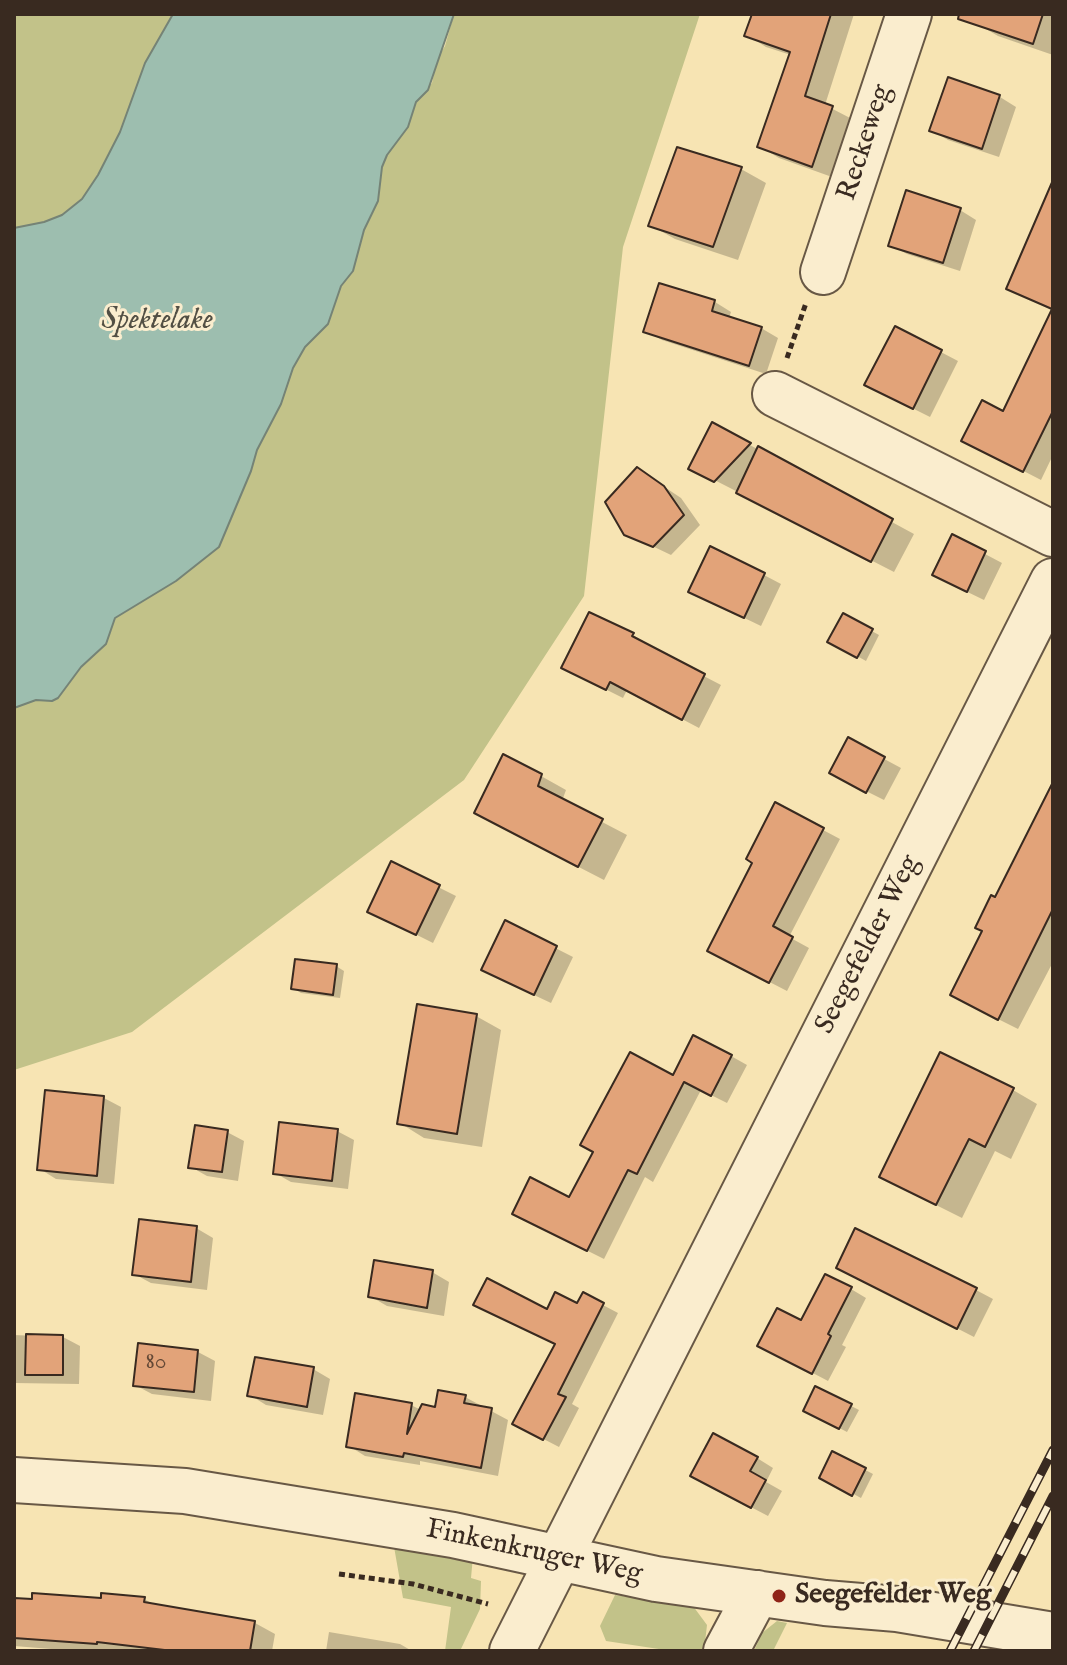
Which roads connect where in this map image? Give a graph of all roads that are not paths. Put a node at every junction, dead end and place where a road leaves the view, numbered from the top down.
1 (909, 14) edge
2 (823, 272) road end
3 (775, 394) road end
4 (1053, 534) edge
5 (1053, 581) edge
6 (14, 1480) edge
7 (559, 1558) junction
8 (757, 1593) junction
9 (1053, 1635) edge
10 (512, 1651) edge
11 (726, 1651) edge

1 - 2 street, Reckeweg
3 - 4 street
5 - 7 street, Seegefelder Weg
6 - 7 street, Finkenkruger Weg
7 - 8 street, Finkenkruger Weg
7 - 10 street, Seegefelder Weg
8 - 9 street, Finkenkruger Weg
8 - 11 street

